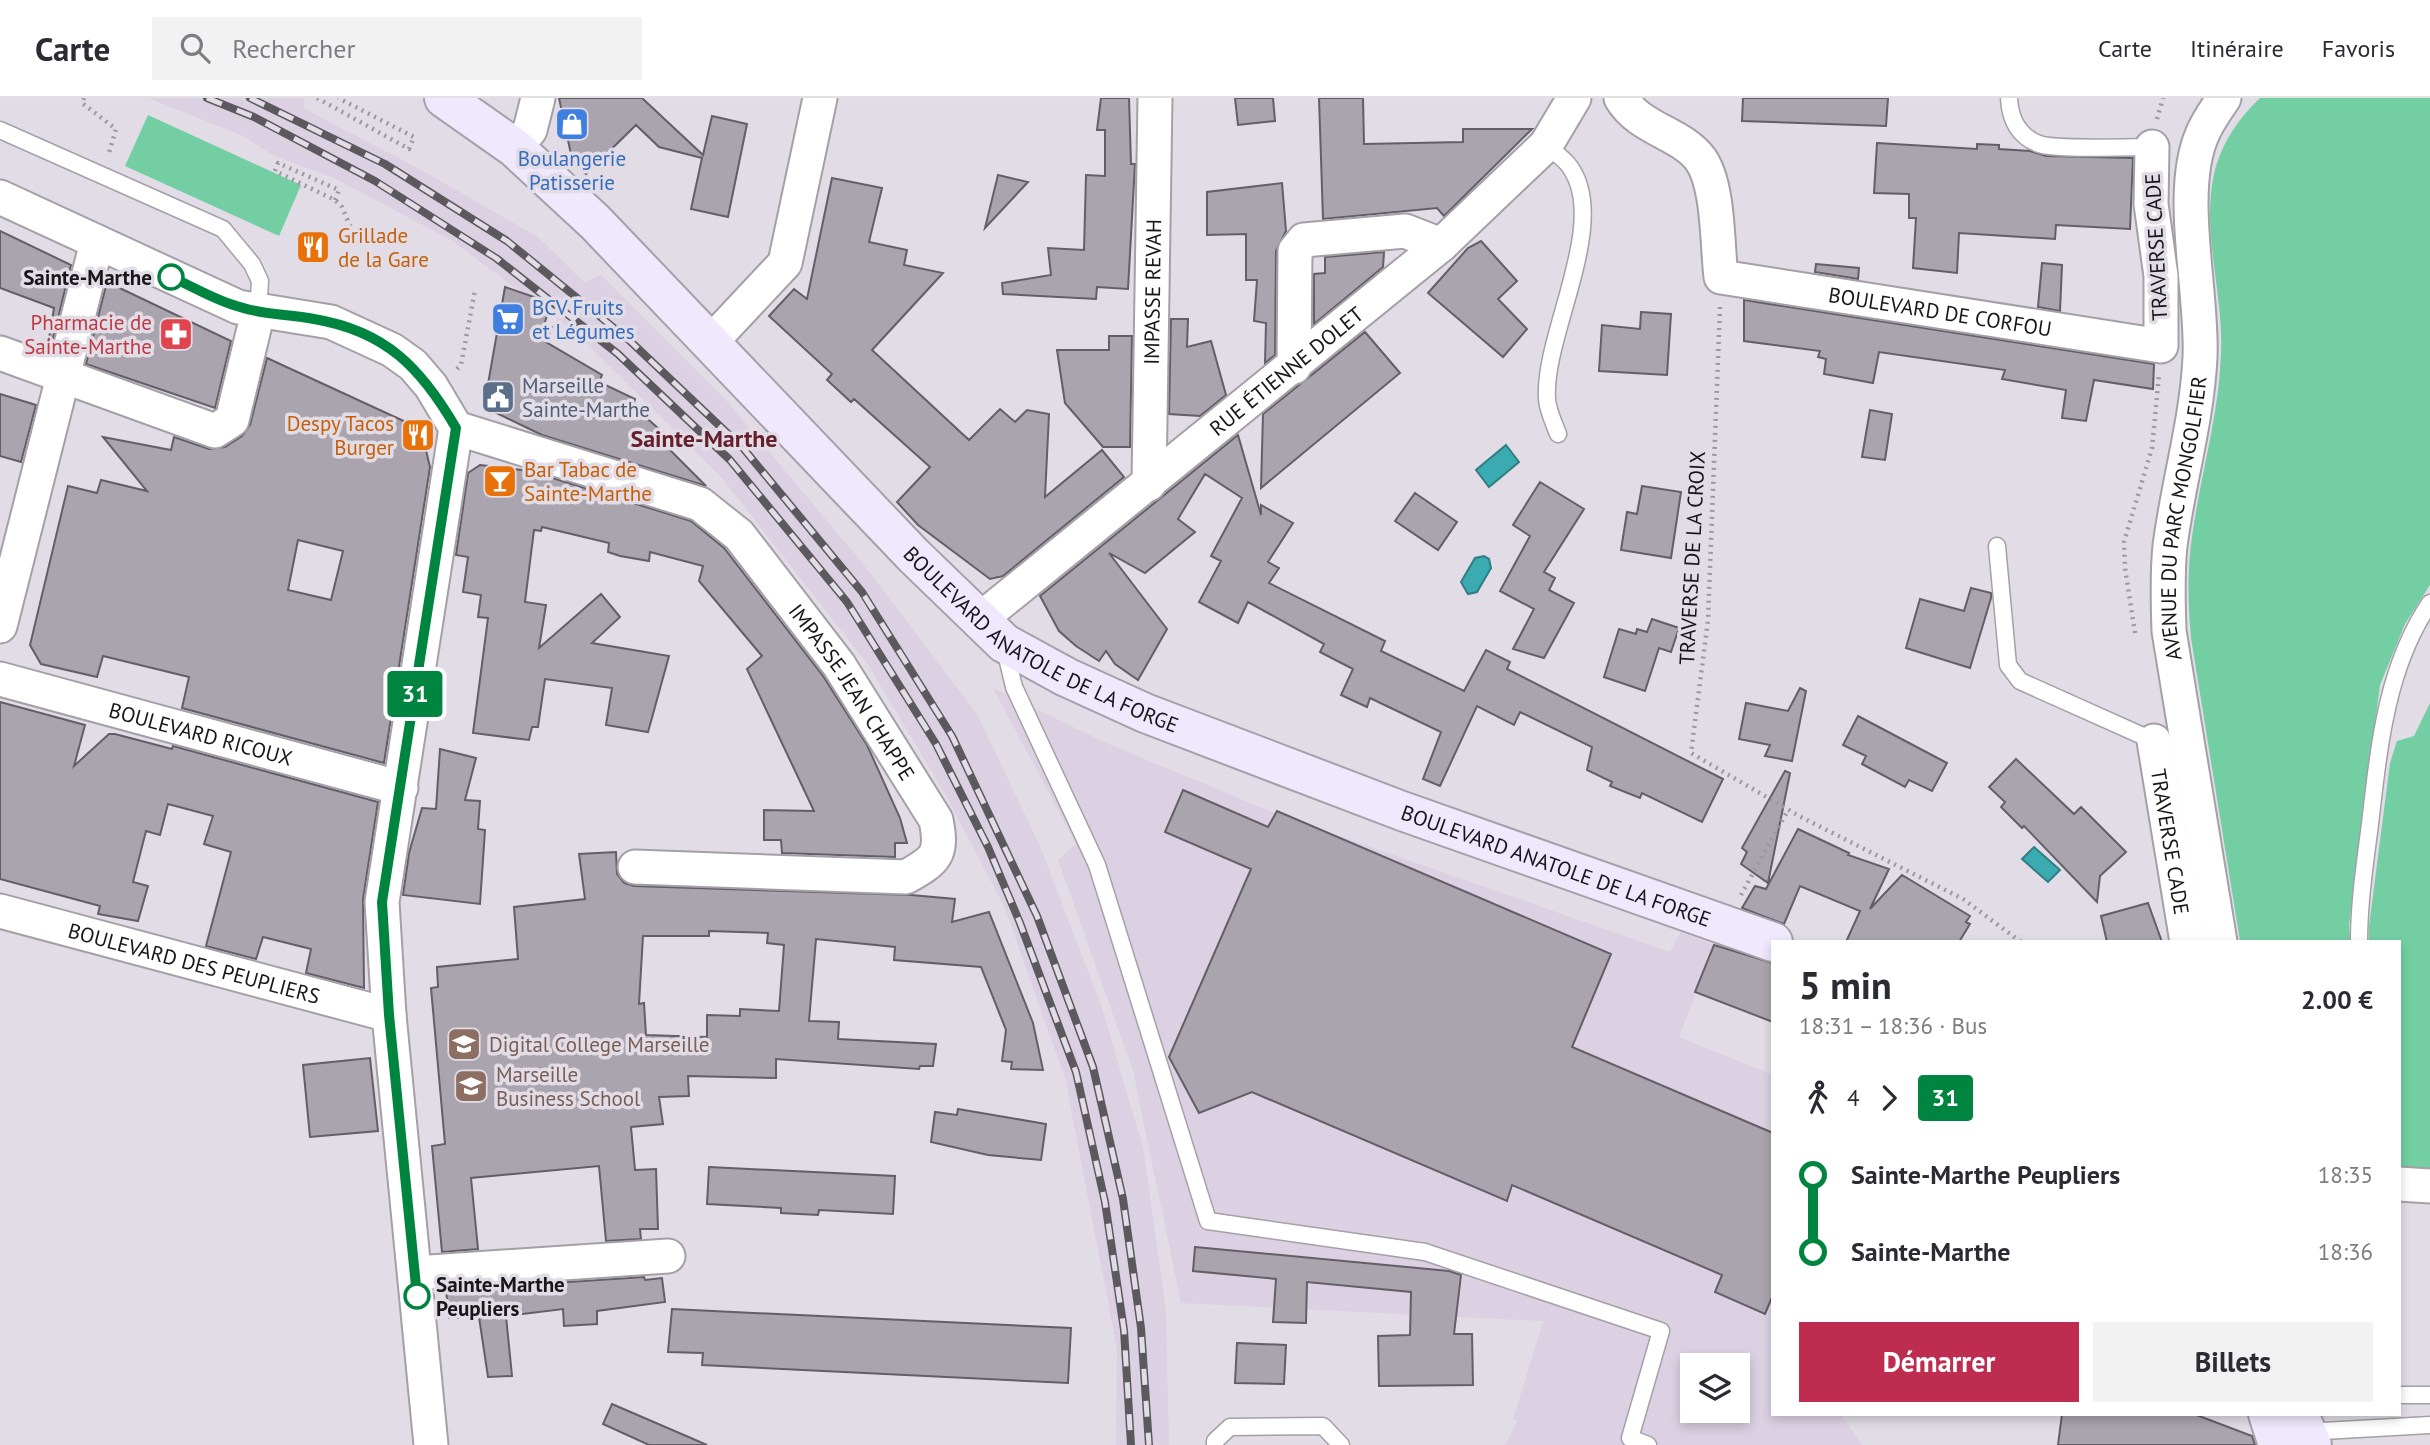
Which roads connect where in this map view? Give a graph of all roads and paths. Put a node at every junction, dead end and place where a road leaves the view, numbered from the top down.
1 (84, 98) edge
2 (317, 98) edge
3 (338, 98) edge
4 (538, 98) edge
5 (820, 98) edge
6 (1154, 98) edge
7 (1574, 98) edge
8 (1621, 98) edge
9 (2009, 98) edge
10 (2224, 98) edge
11 (345, 100) edge
12 (455, 101) edge
13 (0, 130) edge
14 (1546, 145) junction
15 (2152, 147) joint
16 (515, 148) junction
17 (102, 174) junction
18 (0, 197) edge
19 (335, 200) junction
20 (351, 228) dead end
21 (97, 242) junction
22 (1441, 245) junction
23 (1721, 277) junction
24 (475, 290) dead end
25 (258, 312) junction
26 (709, 344) junction
27 (2161, 346) joint
28 (0, 353) edge
29 (1294, 367) junction
30 (62, 375) junction
31 (431, 386) junction
32 (456, 428) junction
33 (1558, 434) dead end
34 (1149, 484) junction
35 (1997, 545) dead end
36 (2430, 603) edge
37 (0, 626) edge
38 (991, 632) junction
39 (0, 679) edge
40 (2154, 741) joint
41 (401, 788) junction
42 (1788, 810) junction
43 (635, 867) dead end
44 (0, 911) edge
45 (1724, 924) junction
46 (2018, 940) edge
47 (2187, 940) edge
48 (2220, 940) edge
49 (2358, 940) edge
50 (1771, 941) edge
51 (389, 1015) junction
52 (2401, 1184) edge
53 (2430, 1186) edge
54 (668, 1256) dead end
55 (415, 1273) junction
56 (2401, 1395) edge
57 (2430, 1395) edge
58 (2430, 1425) edge
59 (2290, 1432) edge
60 (431, 1445) edge
61 (1215, 1445) edge
62 (1341, 1445) edge
63 (1648, 1445) edge

1 - 17 path
2 - 11 path
3 - 11 path
4 - 16 street
5 - 26 street
6 - 34 street, IMPASSE REVAH
7 - 14 street, RUE ÉTIENNE DOLET
8 - 23 street
9 - 15 lane
10 - 48 street, AVENUE DU PARC MONGOLFIER
12 - 16 main road, BOULEVARD ANATOLE DE LA FORGE
13 - 17 lane
14 - 22 street, RUE ÉTIENNE DOLET
14 - 33 lane
15 - 27 street, TRAVERSE CADE
16 - 26 main road, BOULEVARD ANATOLE DE LA FORGE
17 - 25 lane
18 - 21 street
19 - 19 path
19 - 20 path
21 - 25 street
21 - 30 street
22 - 29 street, RUE ÉTIENNE DOLET
22 - 29 street
23 - 27 street, BOULEVARD DE CORFOU
23 - 42 path, TRAVERSE DE LA CROIX
24 - 31 path
25 - 30 street
25 - 31 street
26 - 38 main road, BOULEVARD ANATOLE DE LA FORGE
28 - 30 street
29 - 34 street, RUE ÉTIENNE DOLET
30 - 37 street
31 - 32 street
32 - 41 street
32 - 43 street, IMPASSE JEAN CHAPPE
34 - 38 street, RUE ÉTIENNE DOLET
35 - 40 lane
36 - 49 lane
38 - 45 main road, BOULEVARD ANATOLE DE LA FORGE
38 - 63 lane
39 - 41 street, BOULEVARD RICOUX
40 - 47 street, TRAVERSE CADE
41 - 51 street
42 - 45 path
42 - 46 path, TRAVERSE DE LA CROIX
44 - 51 street, BOULEVARD DES PEUPLIERS
45 - 50 main road, BOULEVARD ANATOLE DE LA FORGE
51 - 55 street
52 - 53 street
54 - 55 street
55 - 60 street
56 - 57 lane
58 - 59 lane
61 - 62 lane

